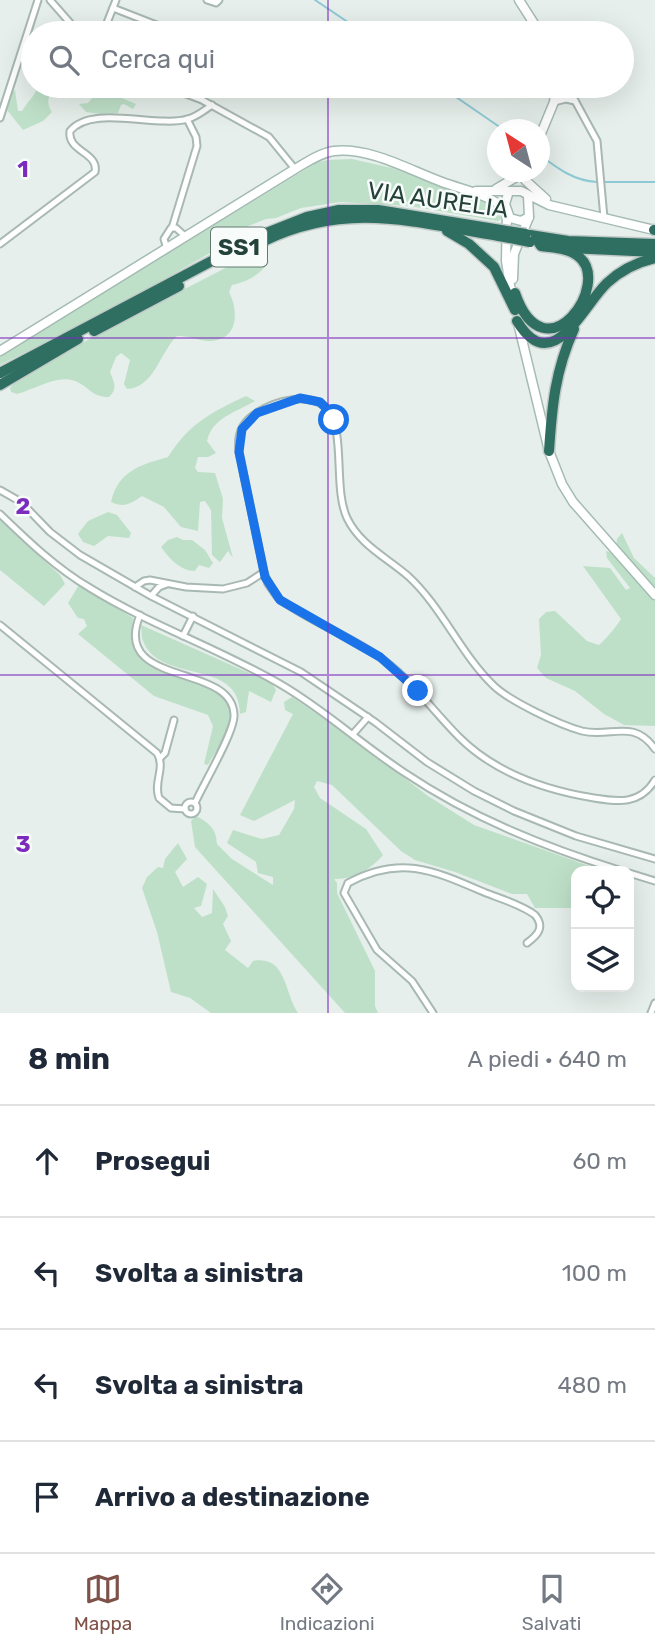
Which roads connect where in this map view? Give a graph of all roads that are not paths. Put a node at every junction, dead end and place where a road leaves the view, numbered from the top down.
1 (38, 0) edge
2 (50, 0) edge
3 (116, 0) edge
4 (207, 0) edge
5 (519, 0) edge
6 (218, 1) edge
7 (113, 8) junction
8 (31, 21) edge
9 (68, 21) edge
10 (108, 21) edge
11 (146, 21) edge
12 (532, 21) edge
13 (21, 53) edge
14 (195, 98) edge
15 (554, 98) edge
16 (573, 98) edge
17 (575, 101) junction
18 (554, 102) junction
19 (212, 105) junction
20 (0, 118) edge
21 (187, 119) junction
22 (547, 119) edge
23 (295, 169) junction
24 (510, 182) edge
25 (517, 182) edge
26 (524, 182) edge
27 (528, 182) edge
28 (469, 190) junction
29 (485, 191) junction
30 (510, 191) junction
31 (527, 195) junction
32 (557, 206) junction
33 (506, 211) junction
34 (529, 217) junction
35 (604, 218) junction
36 (412, 222) junction
37 (172, 228) junction
38 (654, 230) edge
39 (500, 233) junction
40 (186, 237) junction
41 (533, 240) junction
42 (0, 244) edge
43 (655, 244) edge
44 (167, 249) junction
45 (655, 252) edge
46 (655, 258) edge
47 (515, 306) junction
48 (577, 321) junction
49 (0, 351) edge
50 (0, 373) edge
51 (0, 382) edge
52 (549, 451) junction
53 (0, 490) edge
54 (0, 514) edge
55 (264, 572) junction
56 (167, 584) junction
57 (135, 587) junction
58 (655, 595) edge
59 (151, 596) junction
60 (140, 615) junction
61 (194, 616) junction
62 (0, 625) edge
63 (183, 636) junction
64 (368, 717) junction
65 (174, 720) dead end
66 (353, 734) junction
67 (655, 749) edge
68 (160, 758) junction
69 (655, 780) edge
70 (655, 859) edge
71 (607, 866) edge
72 (634, 875) edge
73 (655, 881) edge
74 (527, 943) dead end
75 (655, 1003) edge
76 (433, 1013) edge
77 (650, 1013) edge

1 - 8 street
2 - 9 street
3 - 7 street
4 - 6 street
5 - 12 street
7 - 10 street
7 - 11 street
13 - 20 street
14 - 19 street
15 - 18 street
16 - 17 street
17 - 18 street
17 - 35 street
18 - 22 street
19 - 21 street
19 - 23 street
21 - 37 street
21 - 42 street
23 - 28 street
23 - 40 street
24 - 29 street
25 - 30 street
26 - 31 street
27 - 32 street
28 - 29 street
28 - 33 street
29 - 30 street
30 - 31 street
30 - 33 street
31 - 32 street
31 - 34 street
32 - 35 street
33 - 34 street
33 - 47 street
34 - 47 street
35 - 38 street
36 - 39 highway, VIA AURELIA / SS1
36 - 47 highway
36 - 51 highway, VIA AURELIA / SS1
37 - 40 street
37 - 44 street
39 - 41 highway, VIA AURELIA / SS1, bridge
39 - 50 highway, VIA AURELIA / SS1
40 - 44 street
41 - 43 highway, VIA AURELIA / SS1
41 - 45 highway, VIA AURELIA / SS1
41 - 47 highway
44 - 49 street
46 - 48 highway
47 - 48 highway
47 - 52 street
48 - 52 highway
52 - 58 street
53 - 57 street
54 - 60 street
55 - 56 street
55 - 67 street
55 - 69 street
56 - 57 street
56 - 59 street
57 - 59 street
59 - 61 street
60 - 63 street
60 - 68 street
61 - 63 street
61 - 64 street
62 - 68 street
63 - 66 street
64 - 66 street
64 - 70 street
65 - 68 street
66 - 71 street
72 - 73 street
74 - 76 street
75 - 77 street

